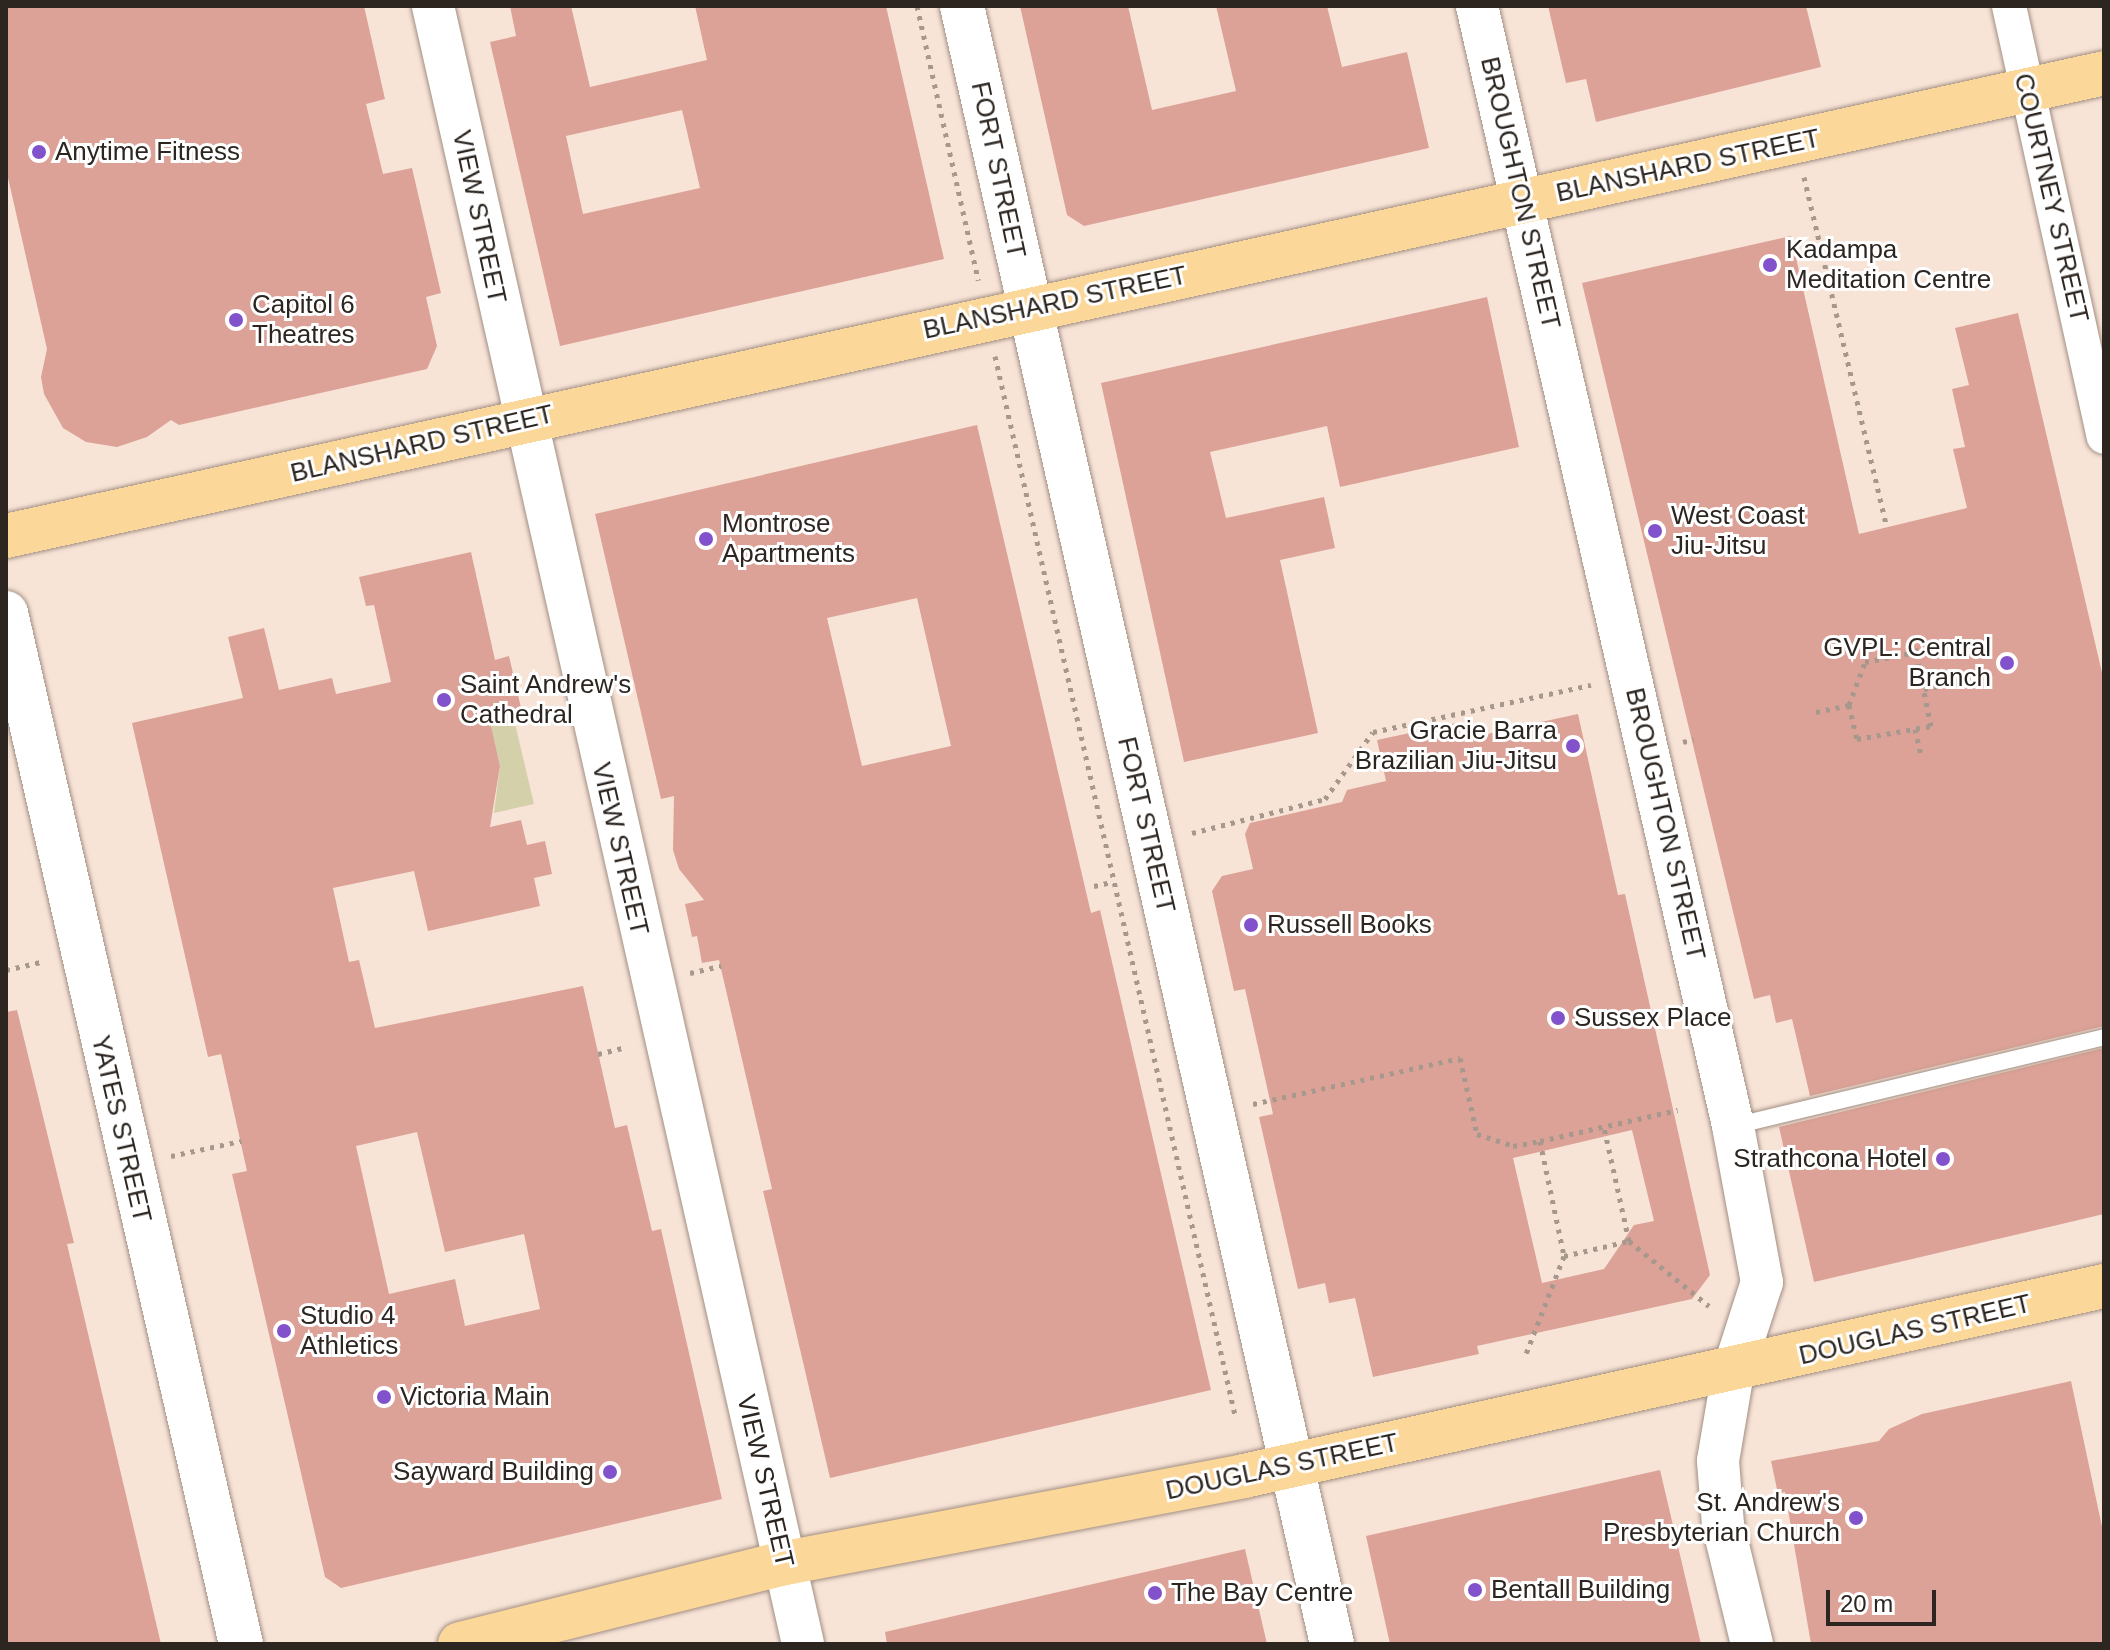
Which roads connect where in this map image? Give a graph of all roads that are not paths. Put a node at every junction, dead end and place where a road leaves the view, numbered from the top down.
1 (433, 6) edge
2 (962, 6) edge
3 (1477, 6) edge
4 (2009, 6) edge
5 (2104, 73) edge
6 (2026, 90) junction
7 (1519, 202) junction
8 (1027, 309) junction
9 (524, 421) junction
10 (2104, 437) edge
11 (6, 536) edge
12 (6, 613) edge
13 (2104, 1037) edge
14 (1733, 1126) junction
15 (2104, 1286) edge
16 (1733, 1372) junction
17 (1290, 1465) junction
18 (785, 1563) junction
19 (241, 1644) edge
20 (460, 1644) edge
21 (803, 1644) edge
22 (1332, 1644) edge
23 (1752, 1644) edge

1 - 9 street, VIEW STREET
2 - 8 main road, FORT STREET
3 - 7 street, BROUGHTON STREET
4 - 6 street, COURTNEY STREET
5 - 6 main road, BLANSHARD STREET
6 - 7 main road, BLANSHARD STREET
6 - 10 street, COURTNEY STREET
7 - 8 main road, BLANSHARD STREET
7 - 14 street, BROUGHTON STREET
8 - 9 main road, BLANSHARD STREET
8 - 17 main road, FORT STREET
9 - 11 main road, BLANSHARD STREET
9 - 18 street, VIEW STREET
12 - 19 main road, YATES STREET
13 - 14 lane
14 - 16 street, BROUGHTON STREET
15 - 16 main road, DOUGLAS STREET
16 - 17 main road, DOUGLAS STREET
16 - 23 street, BROUGHTON STREET
17 - 18 main road, DOUGLAS STREET
17 - 22 main road, FORT STREET
18 - 20 main road, DOUGLAS STREET
18 - 21 street, VIEW STREET

